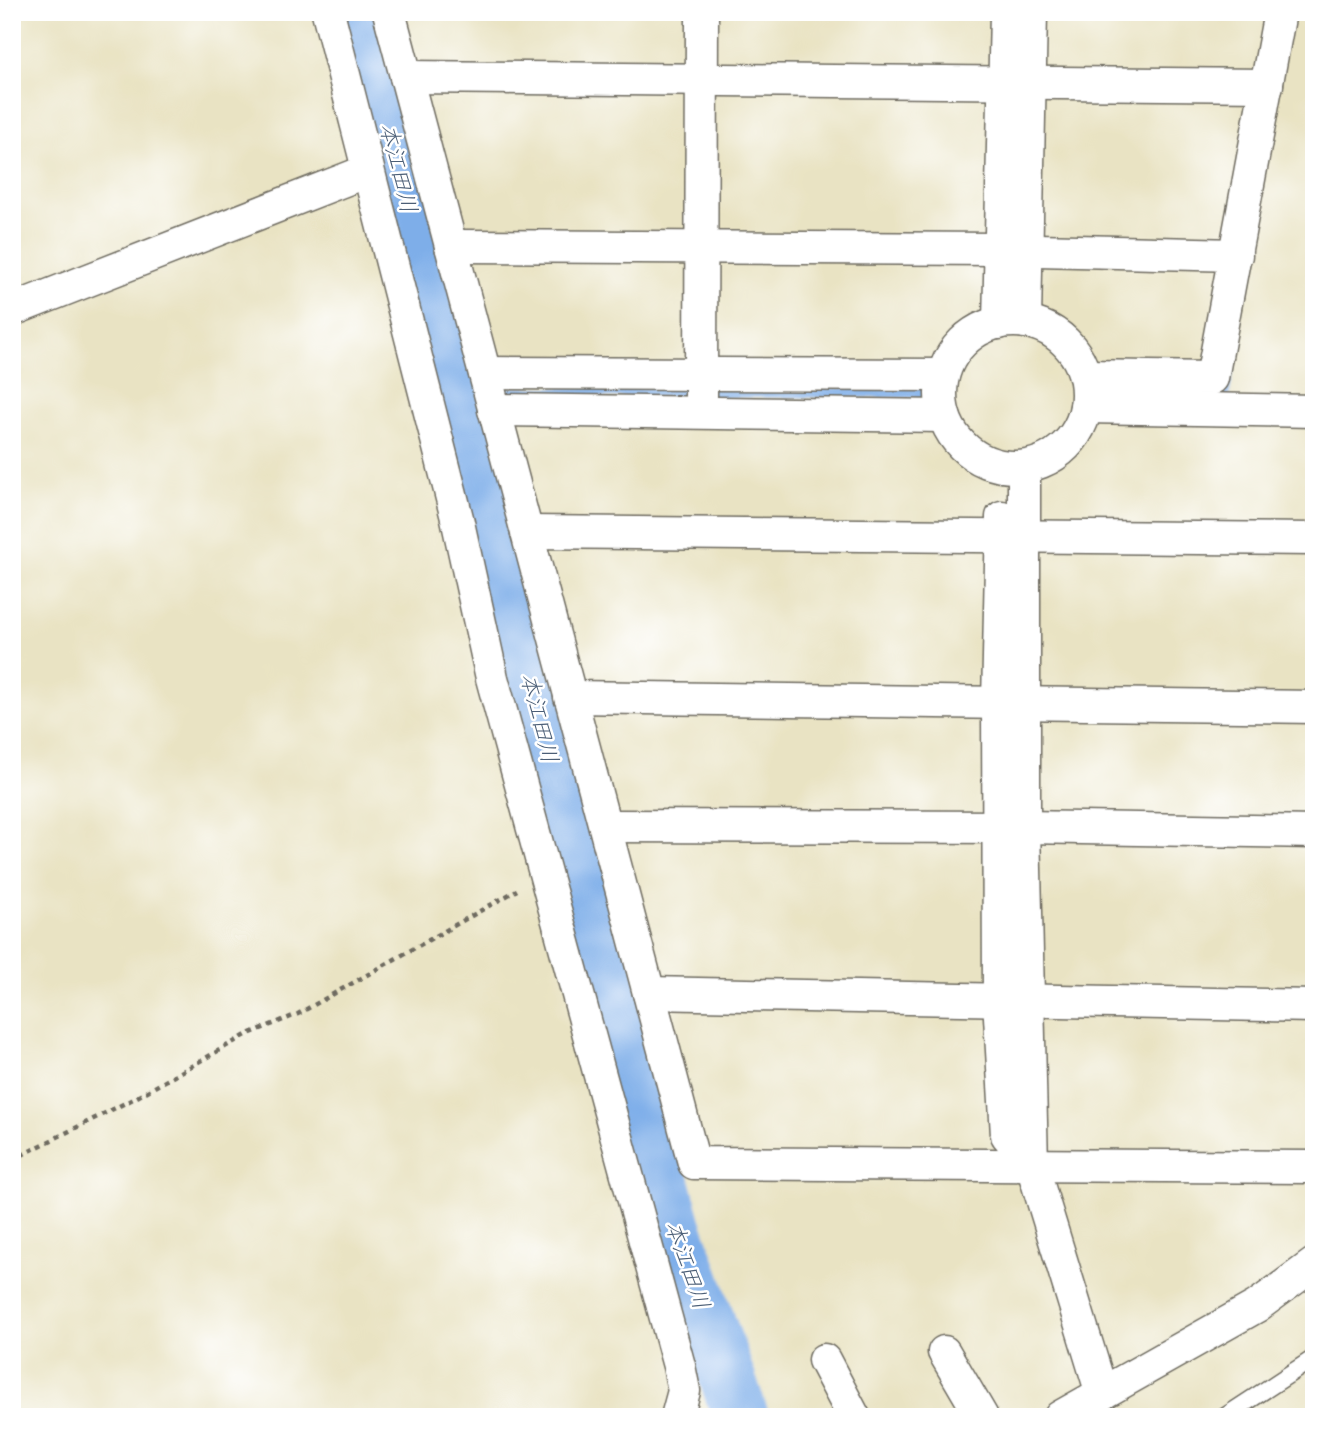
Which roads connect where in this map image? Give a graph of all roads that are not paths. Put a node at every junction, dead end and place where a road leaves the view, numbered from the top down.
1 (328, 12) edge
2 (389, 12) edge
3 (702, 12) edge
4 (1006, 12) edge
5 (1031, 12) edge
6 (1280, 12) edge
7 (406, 77) junction
8 (702, 80) junction
9 (1018, 83) junction
10 (1267, 85) junction
11 (368, 171) junction
12 (451, 246) junction
13 (701, 247) junction
14 (1014, 249) junction
15 (1236, 255) junction
16 (12, 310) edge
17 (1012, 322) junction
18 (485, 373) junction
19 (943, 375) junction
20 (1086, 376) junction
21 (701, 393) junction
22 (1086, 408) junction
23 (494, 410) junction
24 (1314, 411) edge
25 (944, 416) junction
26 (1013, 467) junction
27 (527, 532) junction
28 (1012, 536) junction
29 (1314, 538) edge
30 (570, 697) junction
31 (1010, 704) junction
32 (1314, 707) edge
33 (605, 826) junction
34 (1012, 827) junction
35 (1314, 832) edge
36 (649, 993) junction
37 (1013, 1000) junction
38 (1314, 1006) edge
39 (1032, 1165) junction
40 (1314, 1167) edge
41 (1314, 1264) edge
42 (944, 1352) dead end
43 (1314, 1358) edge
44 (824, 1360) dead end
45 (1102, 1394) junction
46 (677, 1417) edge
47 (854, 1417) edge
48 (982, 1417) edge
49 (1060, 1417) edge
50 (1224, 1417) edge

1 - 11 street
2 - 7 street
3 - 8 street
4 - 9 street
5 - 9 street
6 - 10 street
7 - 8 street
7 - 12 street
8 - 9 street
8 - 13 street
9 - 10 street
9 - 14 street
10 - 15 street
11 - 16 street
11 - 46 street
12 - 13 street
12 - 18 street
13 - 14 street
13 - 21 street
14 - 15 street
14 - 17 street
15 - 20 street
17 - 19 street
17 - 20 street
18 - 21 street
18 - 23 street
19 - 21 street
19 - 25 street
20 - 22 street
21 - 23 street
21 - 25 street
22 - 24 street
22 - 26 street
23 - 27 street
25 - 26 street
26 - 28 street
27 - 28 street
27 - 30 street
28 - 29 street
28 - 31 street
30 - 31 street
30 - 33 street
31 - 32 street
31 - 34 street
33 - 34 street
33 - 36 street
34 - 35 street
34 - 37 street
36 - 37 street
36 - 39 street
37 - 38 street
37 - 39 street
39 - 40 street
39 - 45 street
41 - 45 street
42 - 48 street
43 - 50 lane
44 - 47 street
45 - 49 street

